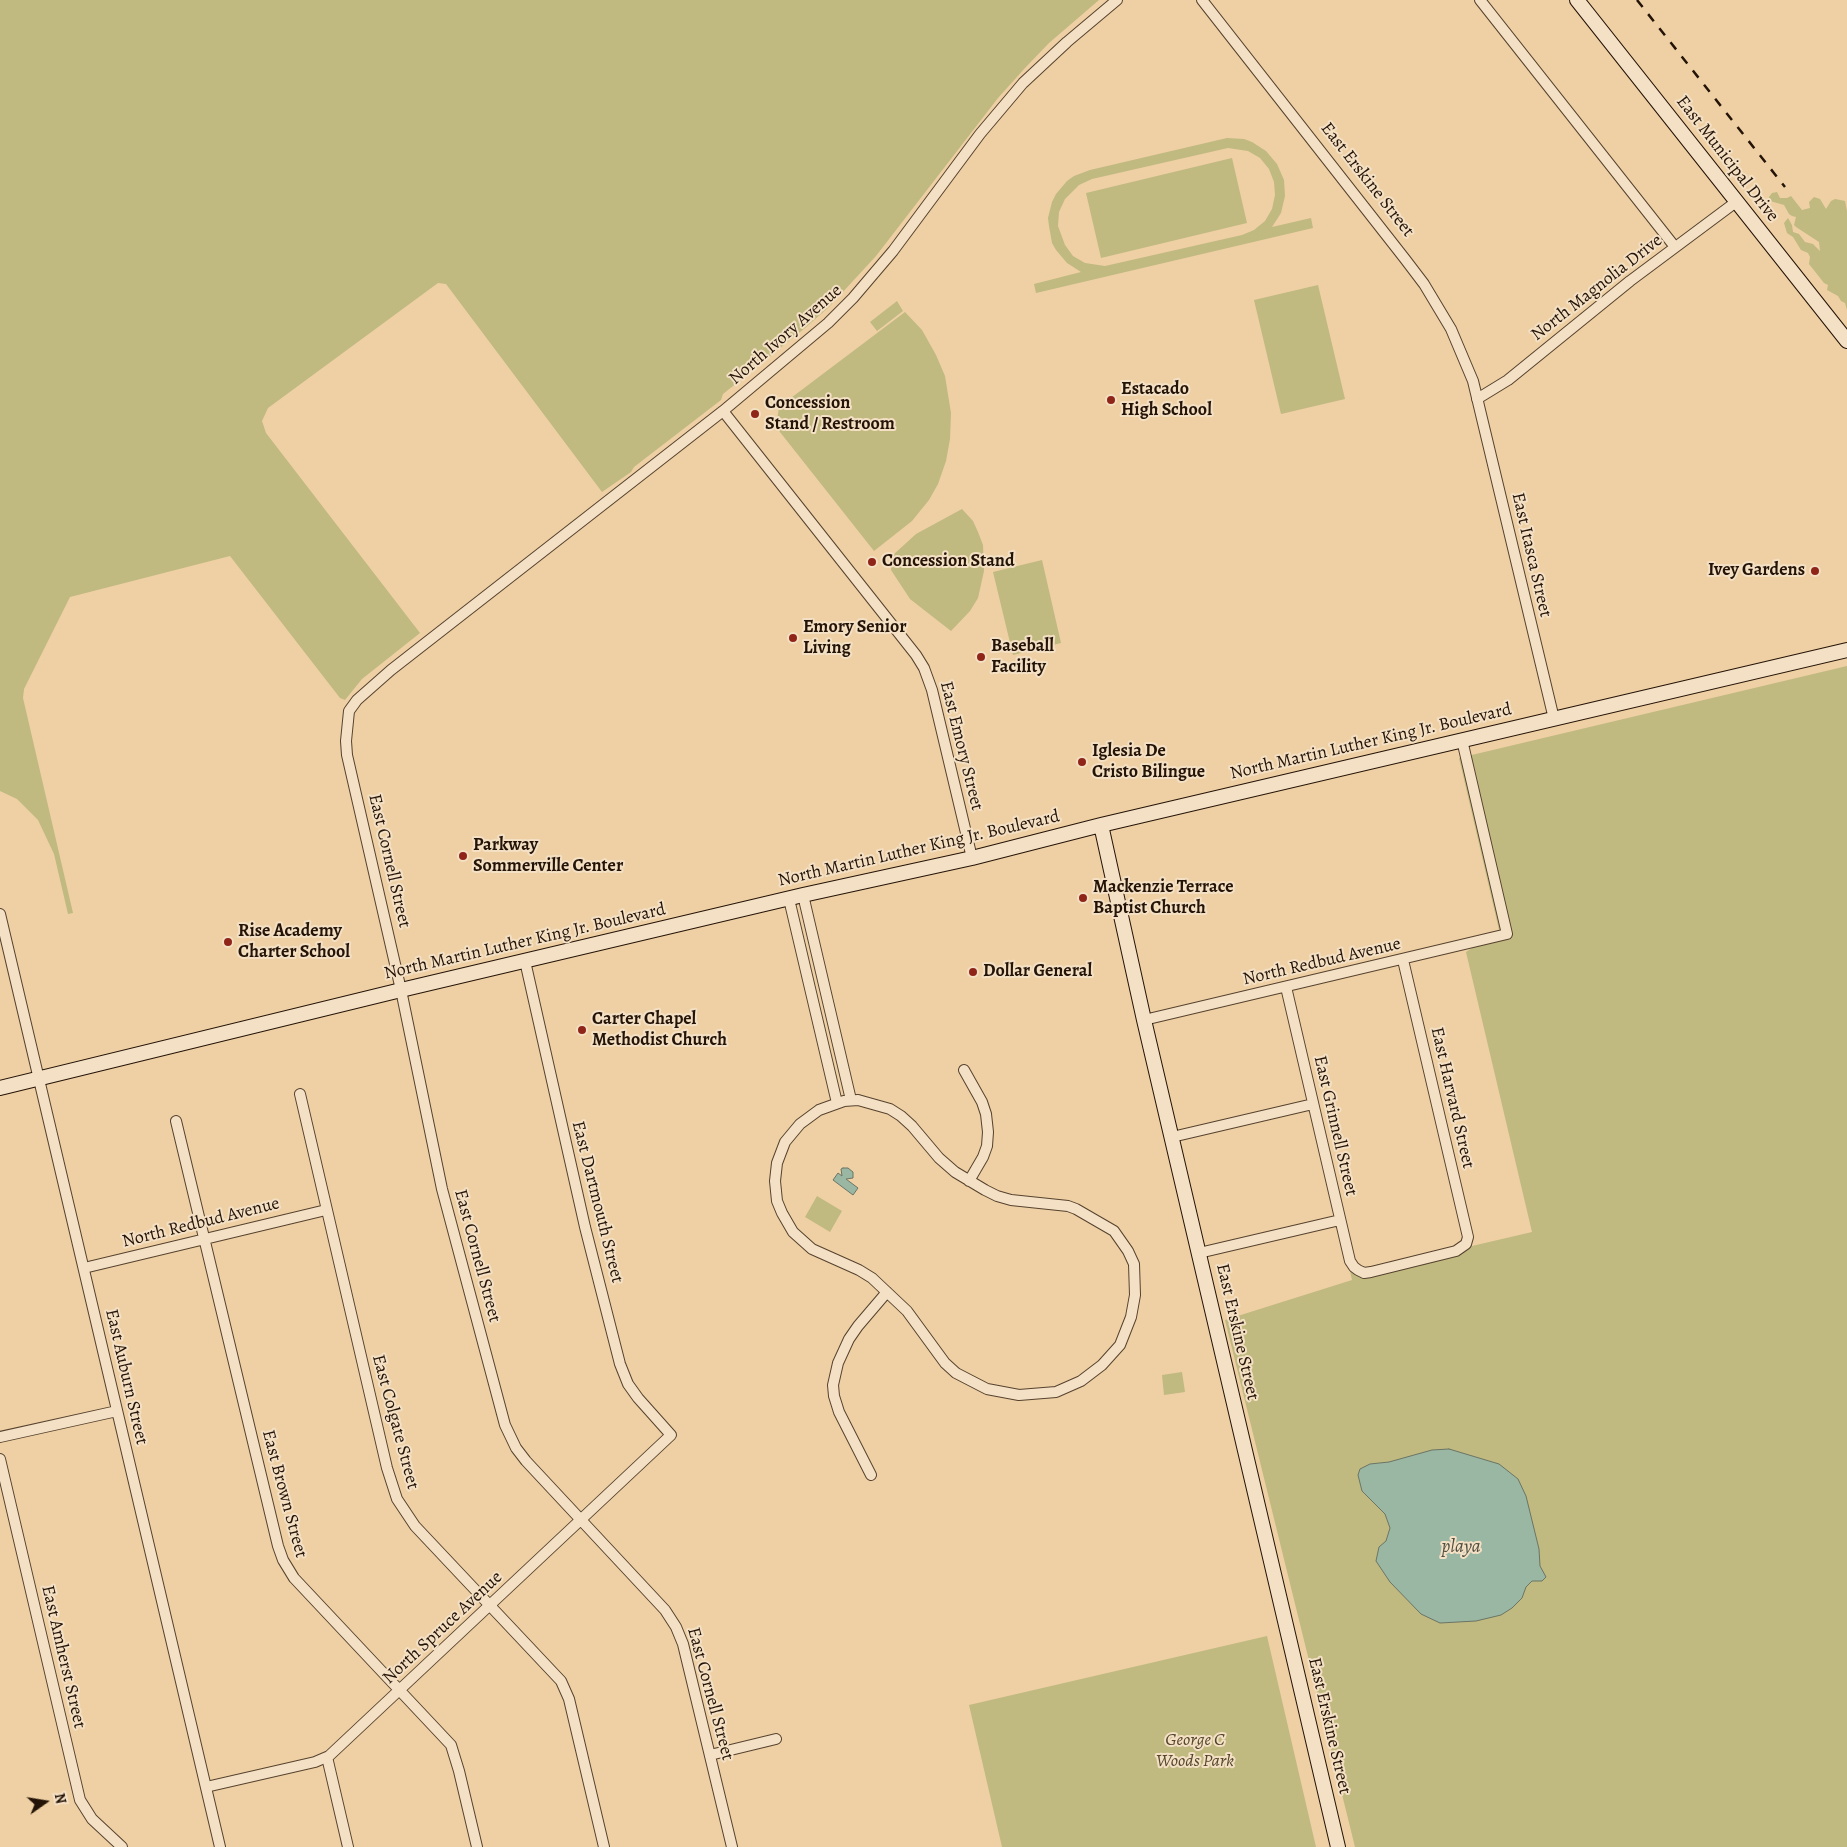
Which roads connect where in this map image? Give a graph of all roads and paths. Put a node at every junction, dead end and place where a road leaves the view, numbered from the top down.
1 (1117, 0) edge
2 (1202, 0) edge
3 (1480, 0) edge
4 (1578, 0) edge
5 (1736, 202) junction
6 (1675, 247) junction
7 (1847, 340) edge
8 (1477, 399) junction
9 (722, 411) junction
10 (425, 644) joint
11 (1847, 650) edge
12 (1554, 718) junction
13 (1462, 740) junction
14 (1101, 825) junction
15 (972, 858) junction
16 (803, 895) junction
17 (789, 898) junction
18 (0, 914) edge
19 (1403, 960) junction
20 (525, 961) junction
21 (1286, 987) junction
22 (401, 990) junction
23 (1144, 1020) junction
24 (964, 1070) dead end
25 (39, 1079) junction
26 (0, 1088) edge
27 (300, 1094) dead end
28 (851, 1100) junction
29 (837, 1103) junction
30 (1313, 1104) junction
31 (176, 1120) dead end
32 (1172, 1137) junction
33 (969, 1181) junction
34 (326, 1210) junction
35 (1340, 1220) junction
36 (205, 1238) junction
37 (1199, 1253) junction
38 (84, 1268) junction
39 (1358, 1270) joint
40 (888, 1292) junction
41 (117, 1411) junction
42 (671, 1435) joint
43 (0, 1437) edge
44 (0, 1459) edge
45 (871, 1474) dead end
46 (581, 1520) junction
47 (490, 1606) junction
48 (400, 1690) junction
49 (776, 1739) dead end
50 (710, 1755) junction
51 (327, 1757) junction
52 (206, 1787) junction
53 (122, 1847) edge
54 (220, 1847) edge
55 (348, 1847) edge
56 (477, 1847) edge
57 (604, 1847) edge
58 (732, 1847) edge
59 (1338, 1847) edge

1 - 9 street, North Ivory Avenue
2 - 8 street, East Erskine Street
3 - 6 street
4 - 5 main road, East Municipal Drive
5 - 6 street, North Magnolia Drive
5 - 7 main road, East Municipal Drive
6 - 8 street, North Magnolia Drive
8 - 12 street, East Itasca Street
9 - 10 street, North Ivory Avenue
9 - 15 street, East Emory Street
10 - 22 street, East Cornell Street
11 - 12 main road, North Martin Luther King Jr. Boulevard
12 - 13 main road, North Martin Luther King Jr. Boulevard
13 - 14 main road, North Martin Luther King Jr. Boulevard
13 - 19 street, North Redbud Avenue
14 - 15 main road, North Martin Luther King Jr. Boulevard
14 - 23 main road, East Erskine Street
15 - 16 main road, North Martin Luther King Jr. Boulevard
16 - 17 main road, North Martin Luther King Jr. Boulevard
16 - 28 street
17 - 20 main road, North Martin Luther King Jr. Boulevard
17 - 29 street
18 - 25 street, East Auburn Street
19 - 21 street, North Redbud Avenue
19 - 39 street, East Harvard Street
20 - 22 main road, North Martin Luther King Jr. Boulevard
20 - 42 street, East Dartmouth Street
21 - 23 street, North Redbud Avenue
21 - 30 street, East Grinnell Street
22 - 25 main road, North Martin Luther King Jr. Boulevard
22 - 46 street, East Cornell Street
23 - 32 main road, East Erskine Street
24 - 33 street
25 - 26 main road, North Martin Luther King Jr. Boulevard
25 - 38 street, East Auburn Street
27 - 34 street, East Colgate Street
28 - 29 street
28 - 33 street
29 - 40 street
30 - 32 street
30 - 35 street, East Grinnell Street
31 - 36 street, East Brown Street
32 - 37 main road, East Erskine Street
33 - 40 street
34 - 36 street, North Redbud Avenue
34 - 47 street, East Colgate Street
35 - 37 street
35 - 39 street, East Grinnell Street
36 - 38 street, North Redbud Avenue
36 - 48 street, East Brown Street
37 - 59 main road, East Erskine Street
38 - 41 street, East Auburn Street
40 - 45 street
41 - 43 street
41 - 52 street, East Auburn Street
42 - 46 street, North Spruce Avenue
44 - 53 street, East Amherst Street
46 - 47 street, North Spruce Avenue
46 - 50 street, East Cornell Street
47 - 48 street, North Spruce Avenue
47 - 57 street, East Colgate Street
48 - 51 street, North Spruce Avenue
48 - 56 street, East Brown Street
49 - 50 street
50 - 58 street, East Cornell Street
51 - 52 street, North Spruce Avenue
51 - 55 street
52 - 54 street, East Auburn Street

